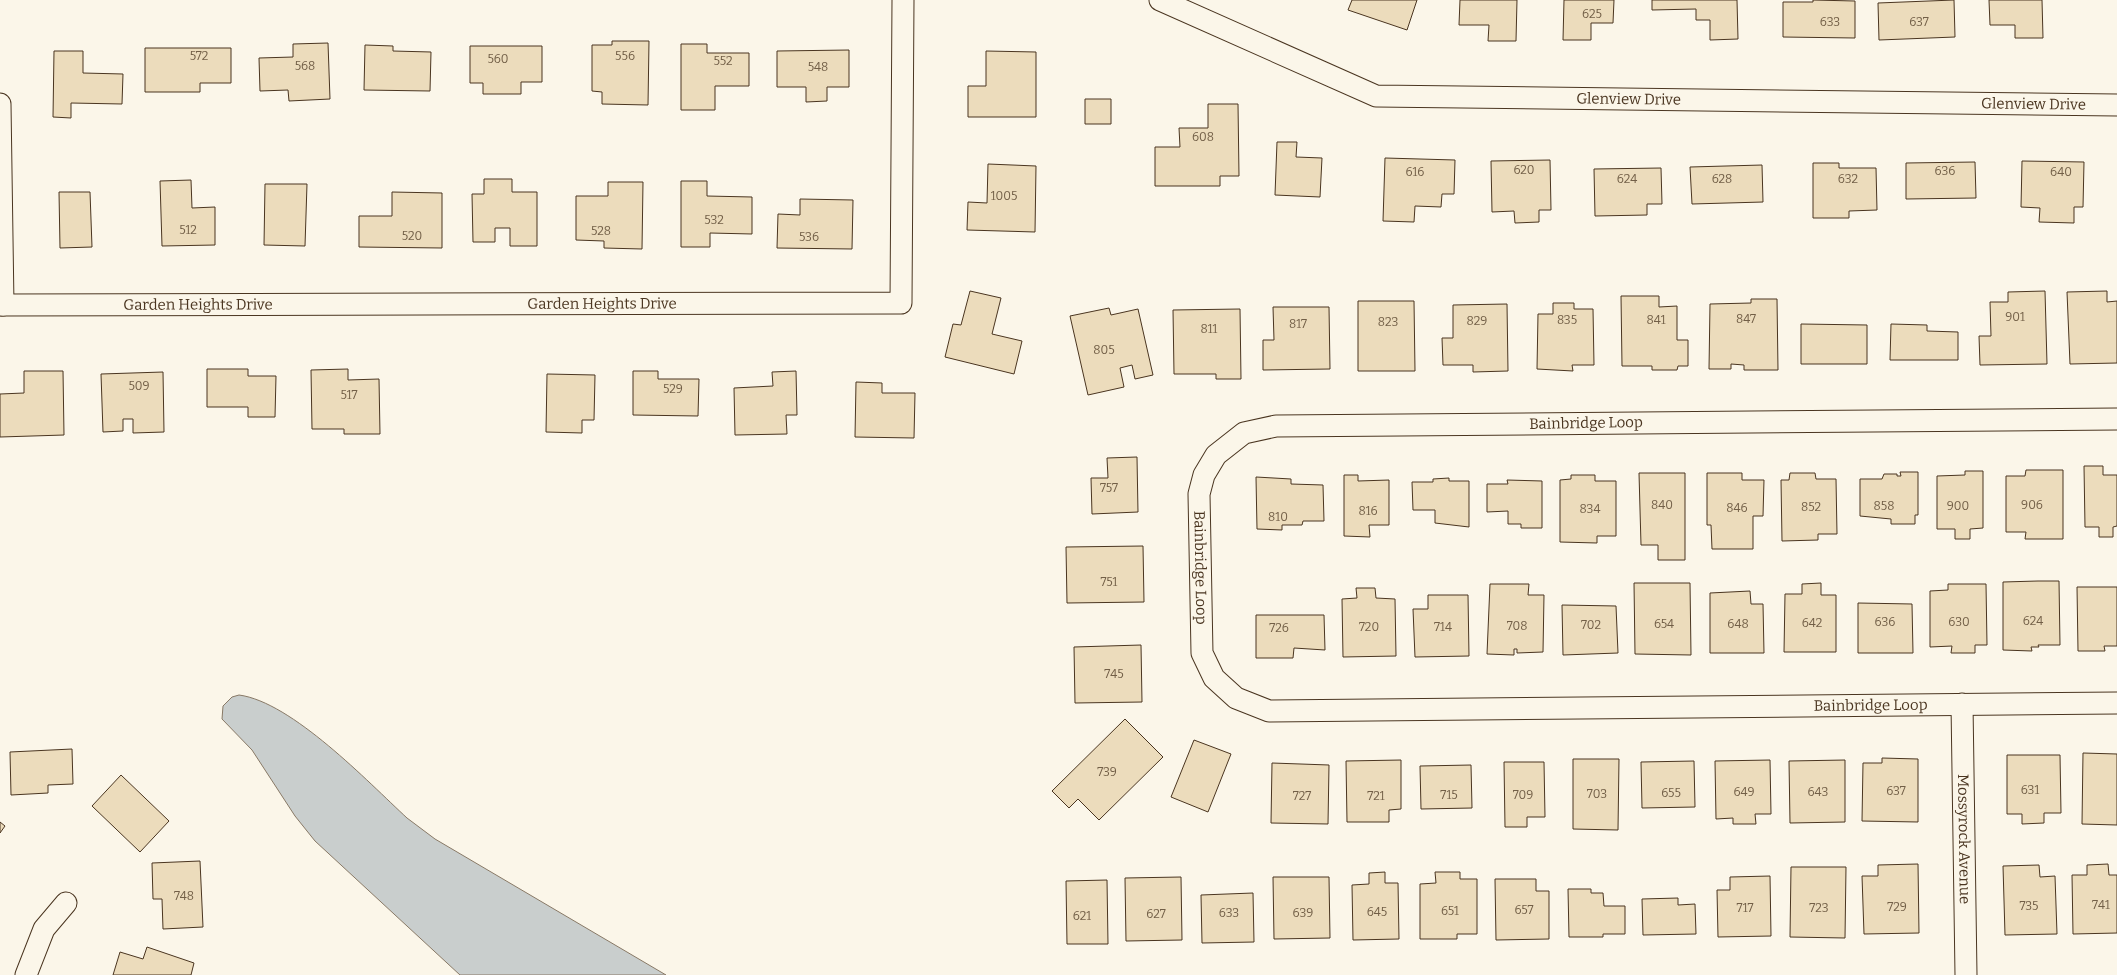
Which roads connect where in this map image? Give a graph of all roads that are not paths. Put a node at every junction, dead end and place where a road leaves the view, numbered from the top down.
1 (903, 0) edge
2 (1160, 0) edge
3 (0, 104) edge
4 (2117, 106) edge
5 (1, 305) edge
6 (2117, 419) edge
7 (2117, 703) edge
8 (1962, 704) junction
9 (66, 903) dead end
10 (26, 975) edge
11 (1966, 975) edge

1 - 5 street, Garden Heights Drive
2 - 4 street, Glenview Drive
3 - 5 street
6 - 8 street, Bainbridge Loop
7 - 8 street, Bainbridge Loop
8 - 11 street, Mossyrock Avenue
9 - 10 street

